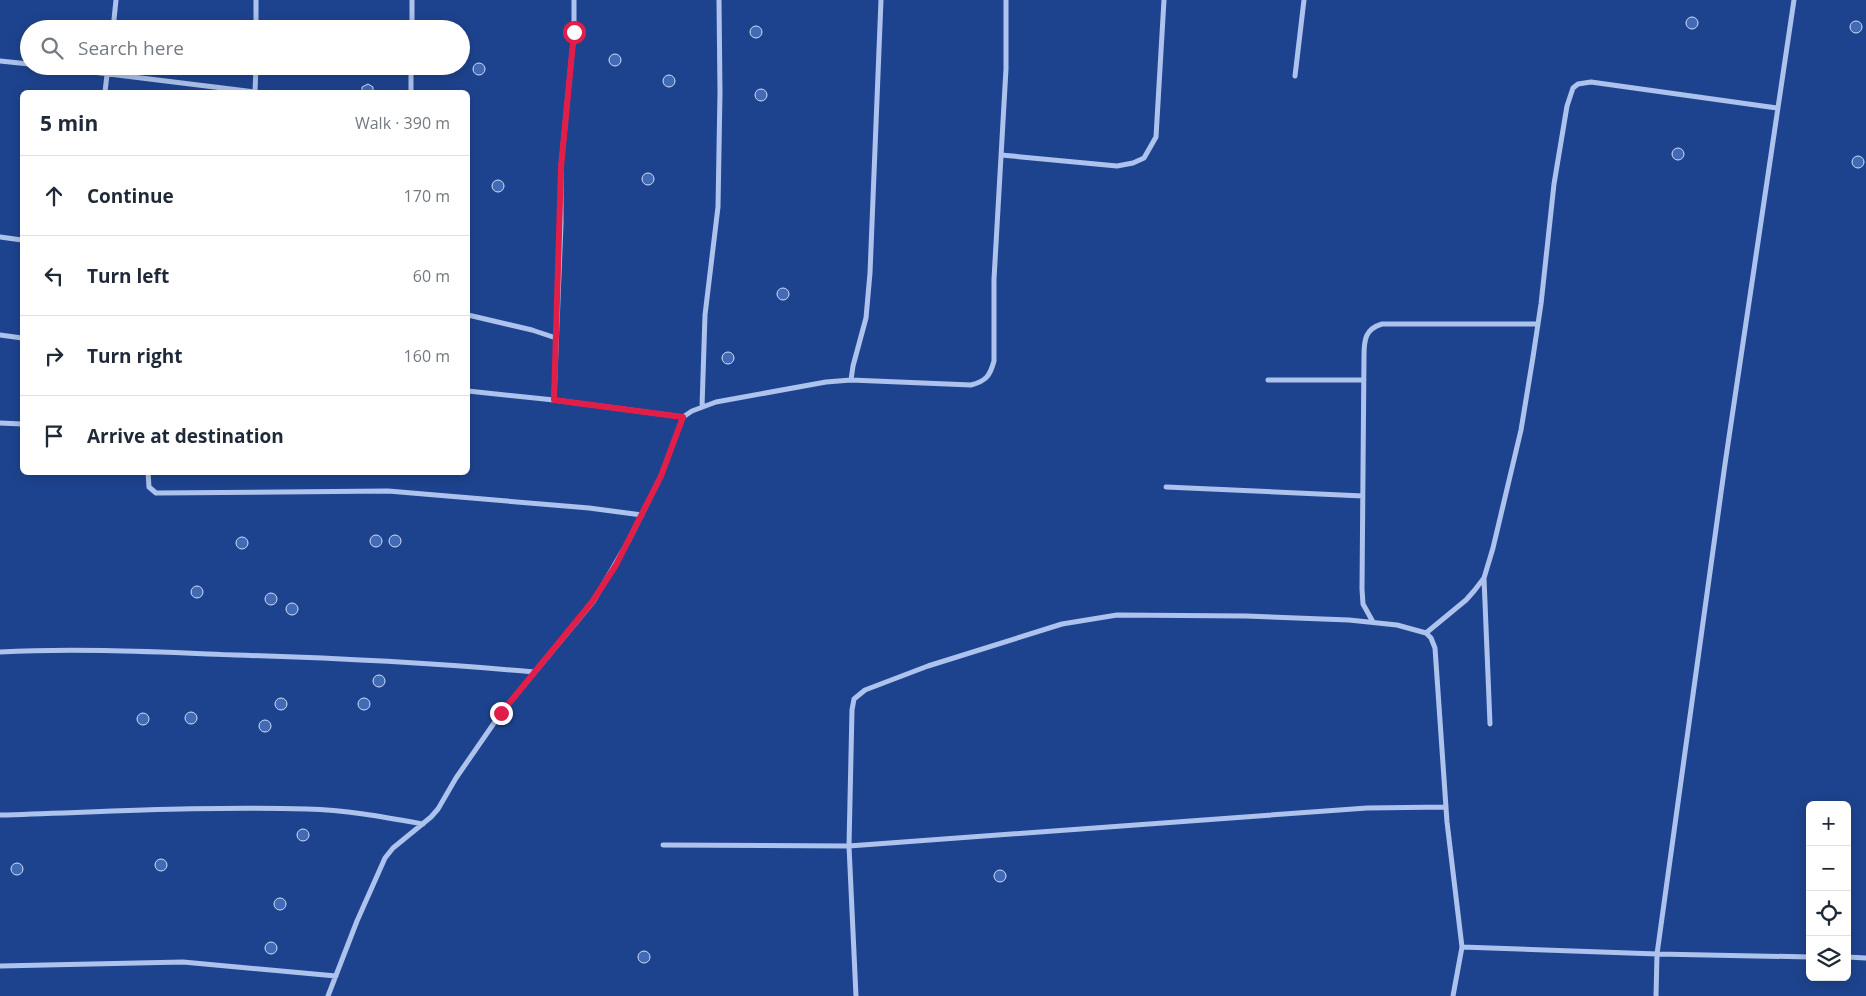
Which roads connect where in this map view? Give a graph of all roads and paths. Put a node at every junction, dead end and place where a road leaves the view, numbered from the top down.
1 (116, 0) edge
2 (256, 0) edge
3 (412, 0) edge
4 (574, 0) edge
5 (719, 0) edge
6 (881, 0) edge
7 (1006, 0) edge
8 (1164, 0) edge
9 (1304, 0) edge
10 (1794, 0) edge
11 (113, 20) edge
12 (256, 20) edge
13 (412, 20) edge
14 (0, 61) edge
15 (20, 63) edge
16 (106, 75) edge
17 (114, 75) edge
18 (256, 75) edge
19 (411, 75) edge
20 (1295, 76) dead end
21 (105, 90) edge
22 (238, 90) edge
23 (255, 90) edge
24 (410, 90) edge
25 (1776, 108) junction
26 (1001, 155) junction
27 (0, 237) edge
28 (20, 240) edge
29 (470, 315) edge
30 (1538, 324) junction
31 (0, 334) edge
32 (20, 338) edge
33 (556, 338) junction
34 (851, 380) junction
35 (1268, 380) dead end
36 (1364, 380) junction
37 (470, 391) edge
38 (554, 400) junction
39 (702, 407) junction
40 (683, 417) junction
41 (0, 423) edge
42 (20, 424) edge
43 (148, 475) edge
44 (1166, 487) dead end
45 (1363, 496) junction
46 (642, 515) junction
47 (1484, 578) junction
48 (1373, 622) junction
49 (1426, 633) junction
50 (0, 652) edge
51 (534, 672) junction
52 (1490, 724) dead end
53 (1446, 807) junction
54 (0, 815) edge
55 (423, 824) junction
56 (663, 845) dead end
57 (849, 846) junction
58 (1462, 947) junction
59 (1657, 954) junction
60 (1806, 957) edge
61 (1851, 957) edge
62 (1866, 958) edge
63 (0, 966) edge
64 (336, 976) junction
65 (328, 996) edge
66 (856, 996) edge
67 (1453, 996) edge
68 (1656, 996) edge

1 - 11 street
2 - 12 street
3 - 13 street
4 - 33 street
5 - 39 street
6 - 34 street
7 - 26 street
8 - 26 street
9 - 20 street
10 - 25 street
14 - 15 street
16 - 21 street
17 - 22 street
18 - 23 street
19 - 24 street
25 - 30 street
25 - 59 street
26 - 34 street
27 - 28 street
29 - 33 street
30 - 36 street
30 - 47 street
31 - 32 street
33 - 38 street
34 - 39 street
35 - 36 street
36 - 45 street
37 - 38 street
38 - 40 street
39 - 40 street
40 - 46 street
41 - 42 street
43 - 46 street
44 - 45 street
45 - 48 street
46 - 51 street
47 - 49 street
47 - 52 street
48 - 49 street
48 - 57 street
49 - 53 street
50 - 51 street
51 - 55 street
53 - 57 street
53 - 58 street
54 - 55 street
55 - 64 street
56 - 57 street
57 - 66 street
58 - 59 street
58 - 67 street
59 - 60 street
59 - 68 street
61 - 62 street
63 - 64 street
64 - 65 street

